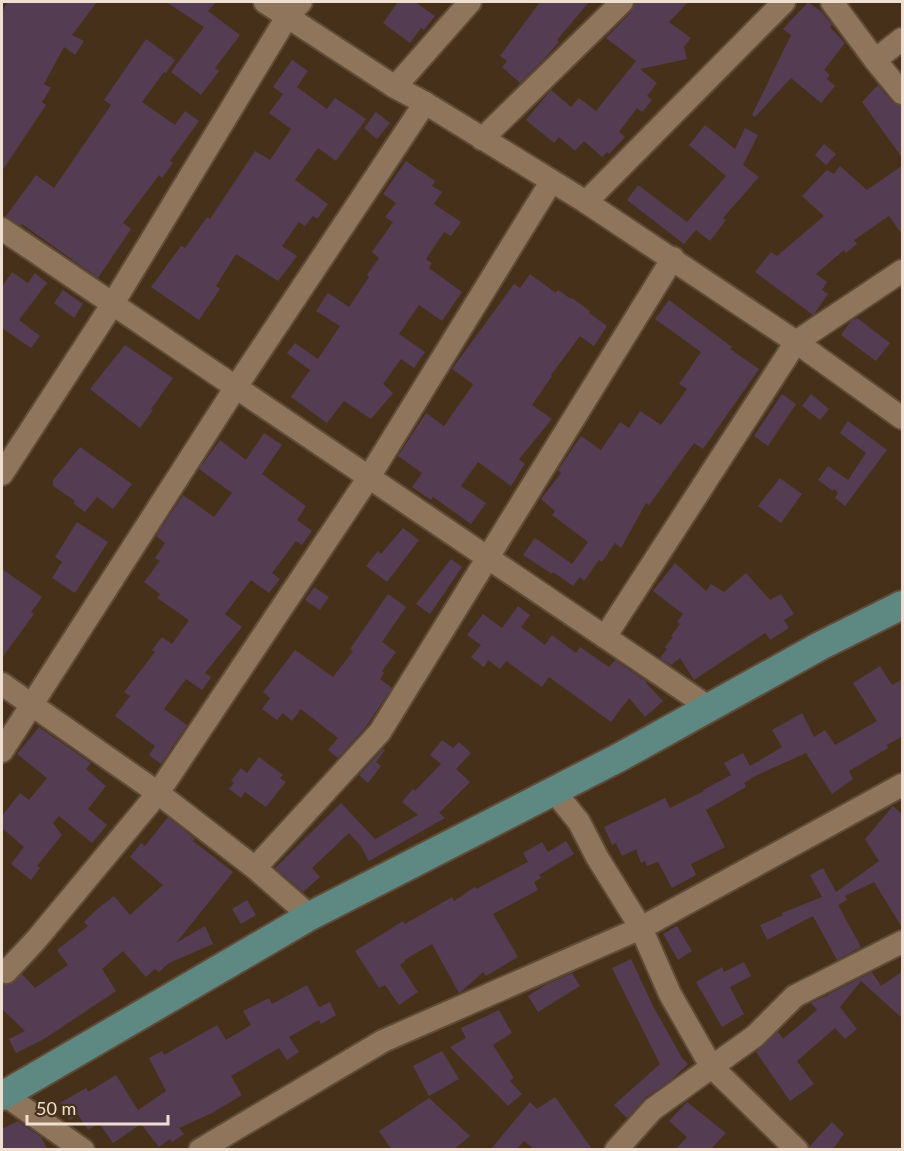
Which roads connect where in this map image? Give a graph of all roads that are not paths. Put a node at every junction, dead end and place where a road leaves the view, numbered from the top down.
1 (265, 2) edge
2 (470, 2) edge
3 (622, 2) edge
4 (784, 2) edge
5 (832, 2) edge
6 (294, 9) edge
7 (903, 39) edge
8 (875, 60) junction
9 (395, 87) junction
10 (903, 93) edge
11 (425, 103) junction
12 (482, 139) junction
13 (551, 182) junction
14 (586, 202) junction
15 (2, 229) edge
16 (673, 258) junction
17 (903, 272) edge
18 (112, 305) junction
19 (796, 342) junction
20 (236, 387) junction
21 (903, 418) edge
22 (2, 474) edge
23 (369, 477) junction
24 (489, 558) junction
25 (903, 605) edge
26 (605, 637) junction
27 (2, 684) edge
28 (32, 705) junction
29 (710, 708) junction
30 (2, 751) edge
31 (903, 784) edge
32 (554, 791) junction
33 (158, 793) junction
34 (255, 868) junction
35 (310, 916) junction
36 (641, 928) junction
37 (903, 942) edge
38 (6, 972) dead end
39 (711, 1066) junction
40 (2, 1095) edge
41 (83, 1149) edge
42 (200, 1149) edge
43 (616, 1149) edge
44 (797, 1149) edge

1 - 6 street
2 - 9 street
3 - 12 street
4 - 14 street
5 - 8 street
6 - 9 street
6 - 18 street
7 - 8 street
8 - 10 street
9 - 11 street
11 - 12 street
11 - 20 street
12 - 13 street
13 - 14 street
13 - 23 street
14 - 16 street
15 - 18 street
16 - 19 street
16 - 24 street
17 - 19 street
18 - 20 street
18 - 22 street
19 - 21 street
19 - 26 street
20 - 23 street
20 - 28 street
23 - 24 street
23 - 33 street
24 - 26 street
24 - 34 street
25 - 29 main road
26 - 29 street
27 - 28 street
28 - 30 street
28 - 33 street
29 - 32 main road
31 - 36 street
32 - 35 main road
32 - 36 street
33 - 34 street
33 - 38 street
34 - 35 street
35 - 40 main road
36 - 39 street
36 - 42 street
37 - 39 street
39 - 43 street
39 - 44 street
40 - 41 street

